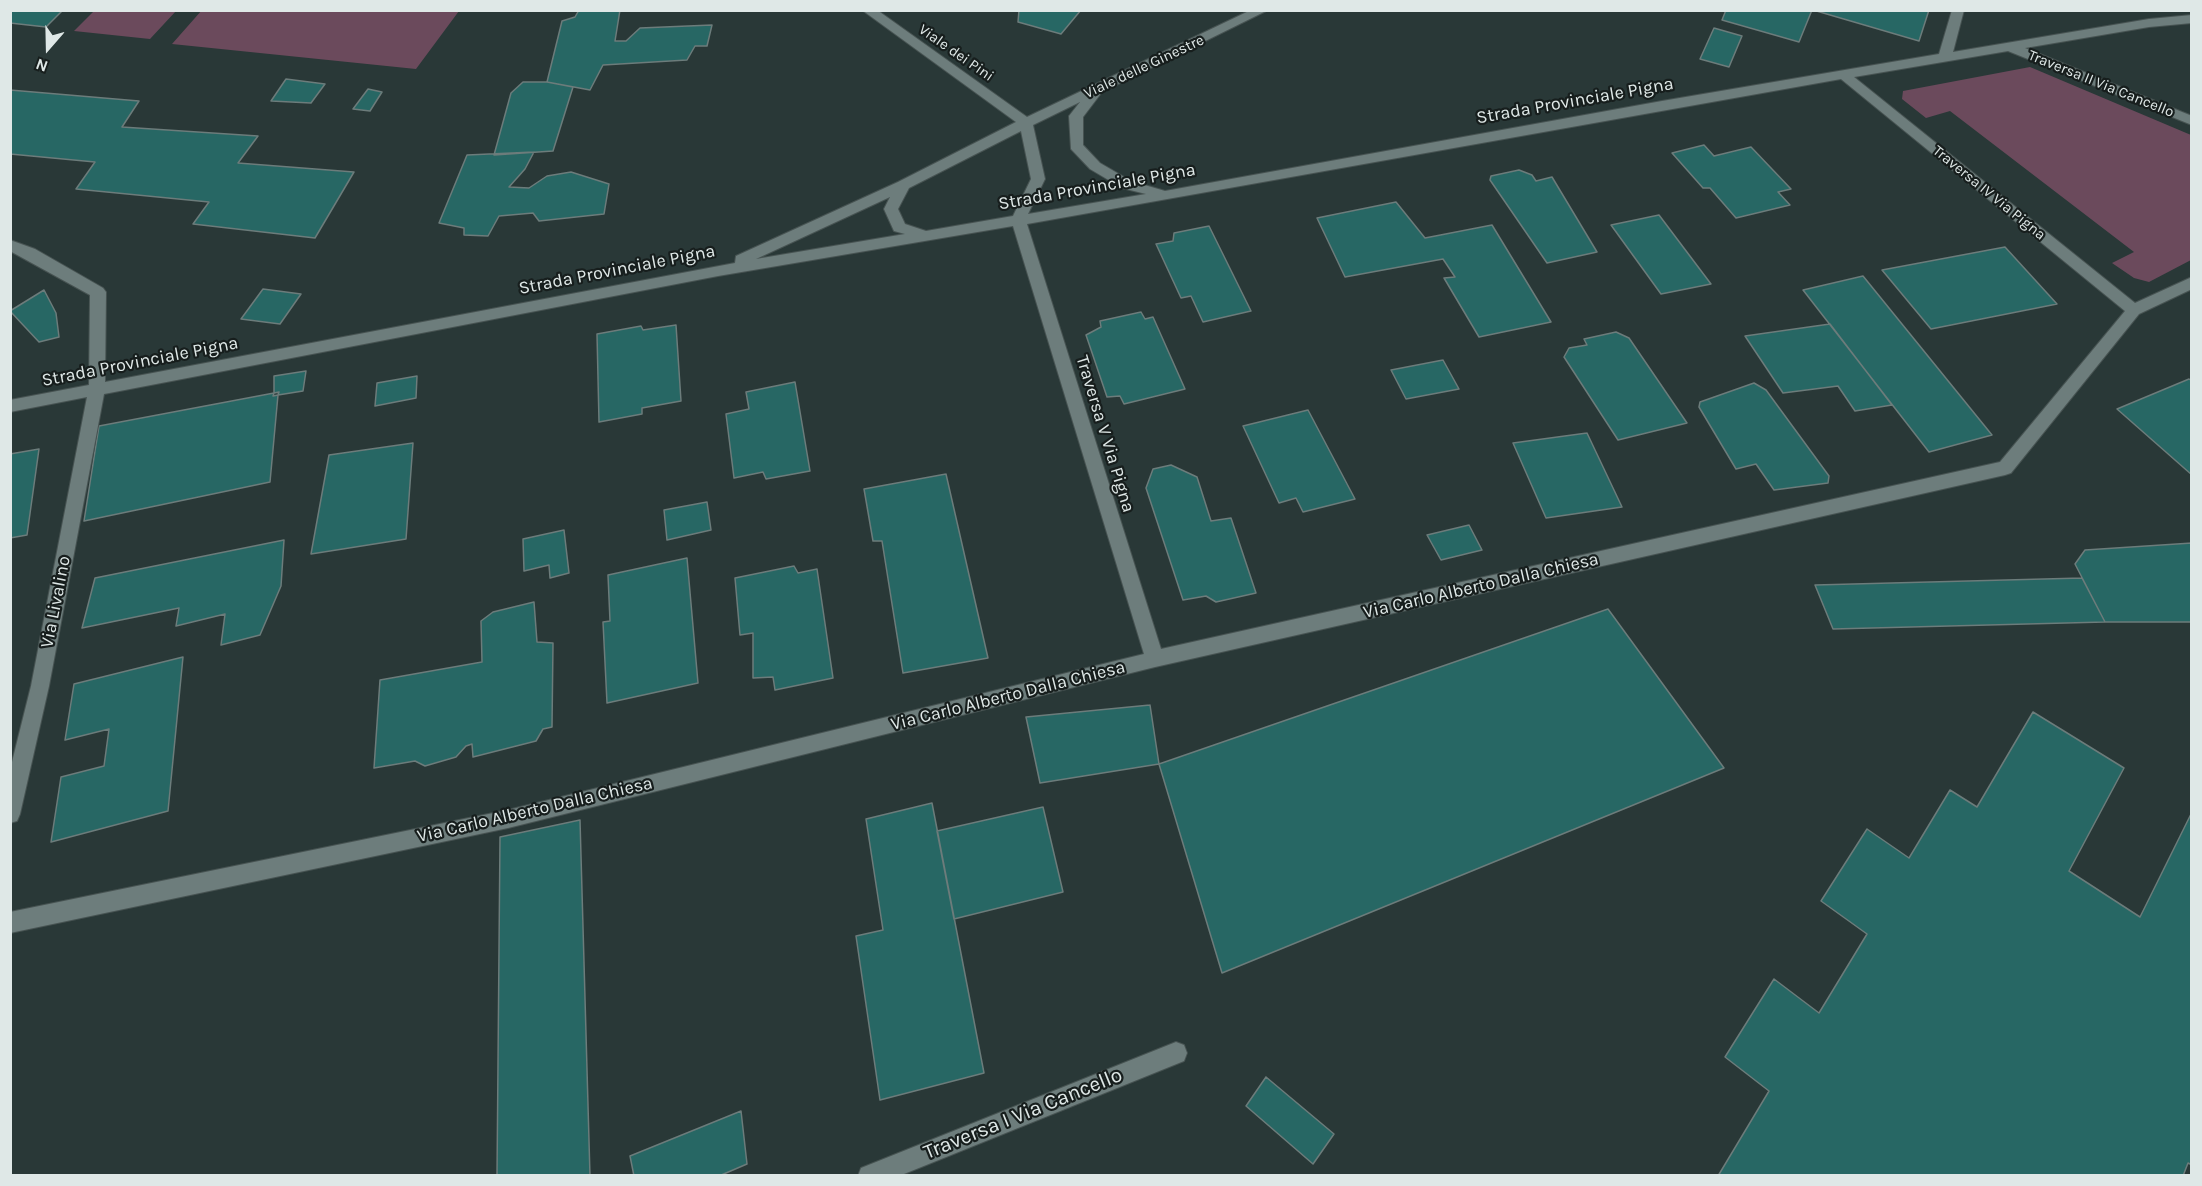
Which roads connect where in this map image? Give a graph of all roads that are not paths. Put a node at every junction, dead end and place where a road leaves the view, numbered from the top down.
1 (868, 10) edge
2 (1262, 10) edge
3 (1958, 10) edge
4 (2136, 10) edge
5 (2192, 19) edge
6 (2149, 23) junction
7 (2011, 47) junction
8 (1945, 58) junction
9 (1844, 75) junction
10 (1099, 88) junction
11 (2192, 121) edge
12 (1026, 123) junction
13 (903, 185) junction
14 (1168, 195) junction
15 (1018, 220) junction
16 (925, 236) junction
17 (10, 245) edge
18 (718, 271) junction
19 (2192, 282) edge
20 (2134, 310) junction
21 (98, 390) junction
22 (10, 406) edge
23 (1155, 659) junction
24 (10, 814) edge
25 (10, 923) edge
26 (1176, 1053) dead end
27 (869, 1176) edge

1 - 12 street, Viale dei Pini
2 - 10 street, Viale delle Ginestre
3 - 8 street
4 - 6 street
5 - 6 street, Strada Provinciale Pigna
6 - 7 street, Strada Provinciale Pigna
7 - 8 street, Strada Provinciale Pigna
7 - 11 street, Traversa II Via Cancello
8 - 9 street, Strada Provinciale Pigna
9 - 14 street, Strada Provinciale Pigna
9 - 20 street, Traversa IV Via Pigna
10 - 12 street, Viale delle Ginestre
10 - 14 street
12 - 13 street, Viale delle Ginestre
12 - 15 street
13 - 16 street
13 - 18 street, Viale delle Ginestre
14 - 15 street, Strada Provinciale Pigna
15 - 16 street, Strada Provinciale Pigna
15 - 23 street, Traversa V Via Pigna
16 - 18 street, Strada Provinciale Pigna
17 - 21 street, Via Livalino
18 - 21 street, Strada Provinciale Pigna
19 - 20 street
20 - 23 street, Via Carlo Alberto Dalla Chiesa
21 - 22 street, Strada Provinciale Pigna
21 - 24 street, Via Livalino
23 - 25 street, Via Carlo Alberto Dalla Chiesa
26 - 27 street, Traversa I Via Cancello

